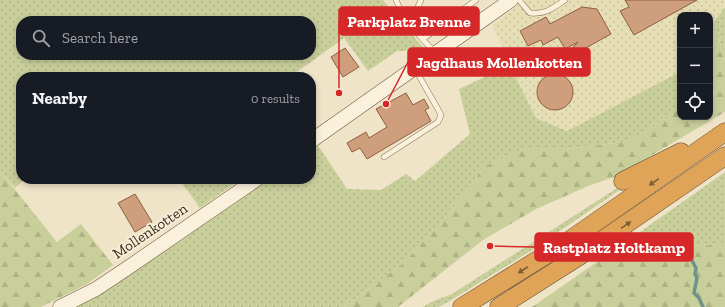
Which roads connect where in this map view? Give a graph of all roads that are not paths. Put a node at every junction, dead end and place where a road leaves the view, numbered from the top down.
1 (396, 0) edge
2 (421, 0) edge
3 (476, 0) edge
4 (511, 0) edge
5 (519, 0) edge
6 (565, 0) edge
7 (412, 20) junction
8 (423, 39) junction
9 (436, 53) junction
10 (415, 68) junction
11 (725, 131) edge
12 (316, 137) edge
13 (725, 156) edge
14 (384, 157) dead end
15 (624, 181) dead end
16 (250, 184) edge
17 (60, 307) edge
18 (462, 307) edge
19 (499, 307) edge

1 - 7 lane
2 - 7 lane
3 - 8 lane
4 - 9 main road
5 - 6 lane
7 - 8 lane
8 - 9 lane
9 - 10 main road
10 - 12 main road
10 - 14 lane
11 - 15 highway
11 -> 18 highway
19 -> 13 highway
16 - 17 main road, Mollenkotten

